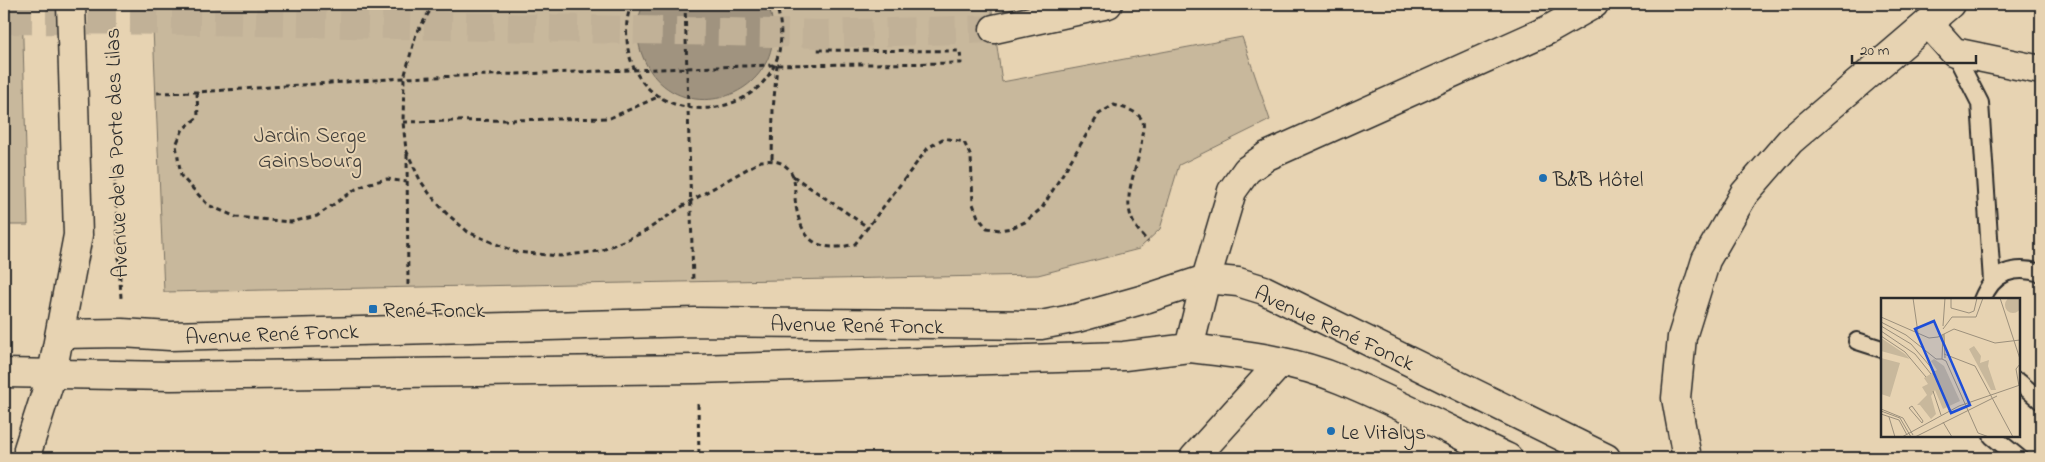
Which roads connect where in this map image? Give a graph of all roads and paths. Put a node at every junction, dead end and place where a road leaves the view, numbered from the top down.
1 (71, 4) edge
2 (434, 4) edge
3 (632, 4) edge
4 (685, 4) edge
5 (776, 4) edge
6 (1108, 4) edge
7 (1594, 4) edge
8 (1950, 4) edge
9 (1928, 23) junction
10 (994, 29) tunnel mouth
11 (814, 50) dead end
12 (1954, 52) junction
13 (775, 65) junction
14 (687, 70) junction
15 (2041, 70) edge
16 (636, 71) junction
17 (404, 78) junction
18 (197, 92) junction
19 (157, 93) dead end
20 (660, 96) junction
21 (688, 108) junction
22 (403, 122) junction
23 (406, 150) junction
24 (772, 159) junction
25 (114, 162) dead end
26 (793, 176) junction
27 (407, 182) junction
28 (689, 202) junction
29 (869, 228) junction
30 (1148, 242) dead end
31 (2041, 273) edge
32 (1206, 279) junction
33 (693, 281) dead end
34 (1992, 281) junction
35 (408, 287) dead end
36 (1983, 298) edge
37 (121, 302) dead end
38 (60, 334) junction
39 (1857, 341) dead end
40 (1189, 348) junction
41 (1881, 349) edge
42 (1281, 362) junction
43 (4, 373) edge
44 (52, 374) junction
45 (2020, 383) edge
46 (698, 398) dead end
47 (2041, 401) edge
48 (1993, 437) edge
49 (28, 458) edge
50 (699, 458) edge
51 (1194, 458) edge
52 (1508, 458) edge
53 (1606, 458) edge
54 (1687, 458) edge
55 (2019, 458) edge

1 - 38 main road
2 - 17 path
3 - 16 path
4 - 14 path
5 - 13 path
6 - 10 main road
7 - 32 main road
8 - 9 main road
9 - 12 main road
9 - 54 main road
11 - 13 path
12 - 15 main road
12 - 34 lane
13 - 14 path
13 - 21 path
13 - 24 path
14 - 16 path
14 - 21 path
16 - 17 path
16 - 20 path
17 - 18 path
17 - 22 path
18 - 19 path
18 - 27 path
20 - 21 path
20 - 22 path
21 - 28 path
22 - 23 path
23 - 27 path
23 - 28 path
24 - 26 path
24 - 28 path
25 - 37 path, Avenue de la Porte des Lilas
26 - 29 path
26 - 29 path
27 - 35 path
28 - 33 path
29 - 30 path
31 - 34 lane
32 - 38 main road, Avenue René Fonck
32 - 40 main road
32 - 53 main road, Avenue René Fonck
34 - 36 lane
38 - 44 main road
39 - 41 lane
40 - 42 main road, Avenue René Fonck
40 - 44 main road, Avenue René Fonck
42 - 51 main road
42 - 52 main road, Avenue René Fonck
43 - 44 main road, Avenue René Fonck
44 - 49 main road
45 - 47 lane
46 - 50 path
48 - 55 lane

